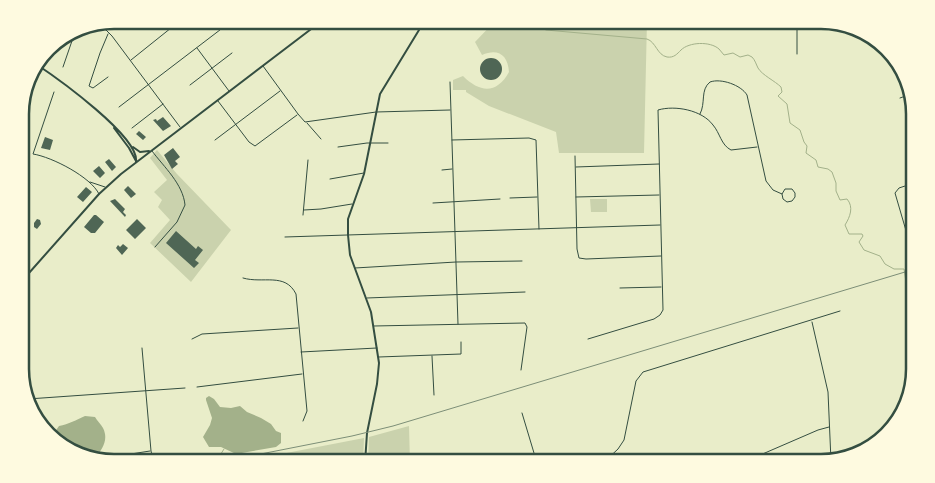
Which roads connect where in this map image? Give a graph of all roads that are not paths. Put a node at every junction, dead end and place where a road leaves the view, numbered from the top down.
1 (170, 29) edge
2 (221, 29) edge
3 (311, 29) edge
4 (420, 29) edge
5 (797, 29) edge
6 (103, 30) edge
7 (109, 33) junction
8 (72, 40) edge
9 (197, 47) junction
10 (232, 53) dead end
11 (797, 54) dead end
12 (130, 60) junction
13 (263, 66) junction
14 (63, 67) dead end
15 (42, 68) edge
16 (212, 68) junction
17 (108, 76) dead end
18 (450, 82) dead end
19 (148, 85) junction
20 (190, 85) dead end
21 (280, 90) junction
22 (230, 91) junction
23 (54, 92) dead end
24 (904, 96) edge
25 (900, 98) dead end
26 (217, 100) junction
27 (163, 104) junction
28 (119, 107) dead end
29 (450, 110) junction
30 (376, 112) junction
31 (298, 114) junction
32 (699, 115) junction
33 (307, 122) junction
34 (236, 124) junction
35 (112, 126) junction
36 (132, 128) dead end
37 (181, 128) junction
38 (321, 139) dead end
39 (215, 140) dead end
40 (452, 140) junction
41 (370, 143) junction
42 (388, 143) dead end
43 (131, 145) junction
44 (757, 146) junction
45 (338, 147) dead end
46 (151, 150) junction
47 (575, 156) dead end
48 (308, 160) dead end
49 (136, 162) junction
50 (659, 164) junction
51 (575, 166) junction
52 (453, 169) junction
53 (442, 170) dead end
54 (365, 173) junction
55 (330, 178) dead end
56 (90, 182) junction
57 (906, 186) edge
58 (106, 187) junction
59 (99, 194) junction
60 (782, 194) junction
61 (660, 195) junction
62 (538, 197) junction
63 (576, 197) junction
64 (510, 198) dead end
65 (500, 199) dead end
66 (454, 201) junction
67 (433, 203) dead end
68 (354, 204) junction
69 (304, 210) junction
70 (303, 214) dead end
71 (661, 225) junction
72 (576, 228) junction
73 (539, 229) junction
74 (456, 232) junction
75 (906, 232) edge
76 (348, 235) junction
77 (285, 237) dead end
78 (155, 247) dead end
79 (662, 256) junction
80 (522, 261) dead end
81 (456, 262) junction
82 (354, 268) junction
83 (29, 273) edge
84 (243, 278) dead end
85 (663, 287) junction
86 (620, 288) dead end
87 (525, 292) dead end
88 (458, 294) junction
89 (367, 298) junction
90 (840, 311) dead end
91 (812, 321) junction
92 (458, 324) junction
93 (374, 326) junction
94 (299, 328) junction
95 (192, 339) dead end
96 (588, 339) dead end
97 (461, 342) dead end
98 (142, 348) dead end
99 (377, 348) junction
100 (301, 352) junction
101 (432, 356) junction
102 (378, 357) junction
103 (521, 370) dead end
104 (302, 374) junction
105 (196, 387) dead end
106 (185, 388) dead end
107 (146, 390) junction
108 (434, 395) dead end
109 (34, 398) edge
110 (522, 413) dead end
111 (303, 421) dead end
112 (830, 427) junction
113 (151, 451) junction
114 (131, 454) edge
115 (152, 454) edge
116 (366, 454) edge
117 (534, 454) edge
118 (614, 454) edge
119 (763, 454) edge
120 (831, 454) edge

1 - 12 street
2 - 9 street
3 - 13 main road
4 - 30 main road
5 - 11 street
6 - 7 street
7 - 12 street
7 - 17 street
8 - 14 street
9 - 16 street
9 - 19 street
10 - 16 street
12 - 19 street
13 - 21 street
13 - 22 main road
15 - 35 main road
16 - 20 street
16 - 22 street
18 - 29 street
19 - 27 street
19 - 28 street
21 - 31 street
21 - 34 street
22 - 26 main road
23 - 56 street
24 - 25 street
26 - 34 street
26 - 37 main road
27 - 36 street
27 - 37 street
29 - 30 street
29 - 40 street
30 - 33 street
30 - 41 main road
31 - 33 street
31 - 34 street
32 - 44 street
32 - 44 street
32 - 50 street
33 - 38 street
34 - 39 street
35 - 43 main road
35 - 49 main road
37 - 46 main road
40 - 52 street
40 - 62 street
41 - 42 street
41 - 45 street
41 - 54 main road
43 - 46 main road
43 - 49 main road
44 - 60 street
46 - 49 main road
46 - 78 street
47 - 51 street
48 - 69 street
49 - 58 main road
50 - 51 street
50 - 61 street
51 - 63 street
52 - 53 street
52 - 66 street
54 - 55 street
54 - 68 main road
56 - 58 street
56 - 59 street
57 - 75 street
58 - 59 main road
59 - 83 main road
60 - 60 street
61 - 63 street
61 - 71 street
62 - 64 street
62 - 73 street
63 - 72 street
65 - 66 street
66 - 67 street
66 - 74 street
68 - 69 street
68 - 76 main road
69 - 70 street
71 - 72 street
71 - 79 street
72 - 73 street
72 - 79 street
73 - 74 street
74 - 76 street
74 - 81 street
76 - 77 street
76 - 82 main road
79 - 85 street
80 - 81 street
81 - 82 street
81 - 88 street
82 - 89 main road
84 - 94 street
85 - 86 street
85 - 96 street
87 - 88 street
88 - 89 street
88 - 92 street
89 - 93 main road
90 - 91 street
91 - 112 street
91 - 118 street
92 - 93 street
92 - 103 street
93 - 99 main road
94 - 95 street
94 - 100 street
97 - 101 street
98 - 107 street
99 - 100 street
99 - 102 main road
100 - 104 street
101 - 102 street
101 - 108 street
102 - 116 main road
104 - 105 street
104 - 111 street
106 - 107 street
107 - 109 street
107 - 113 street
110 - 117 street
112 - 119 street
112 - 120 street
113 - 114 street
113 - 115 street

